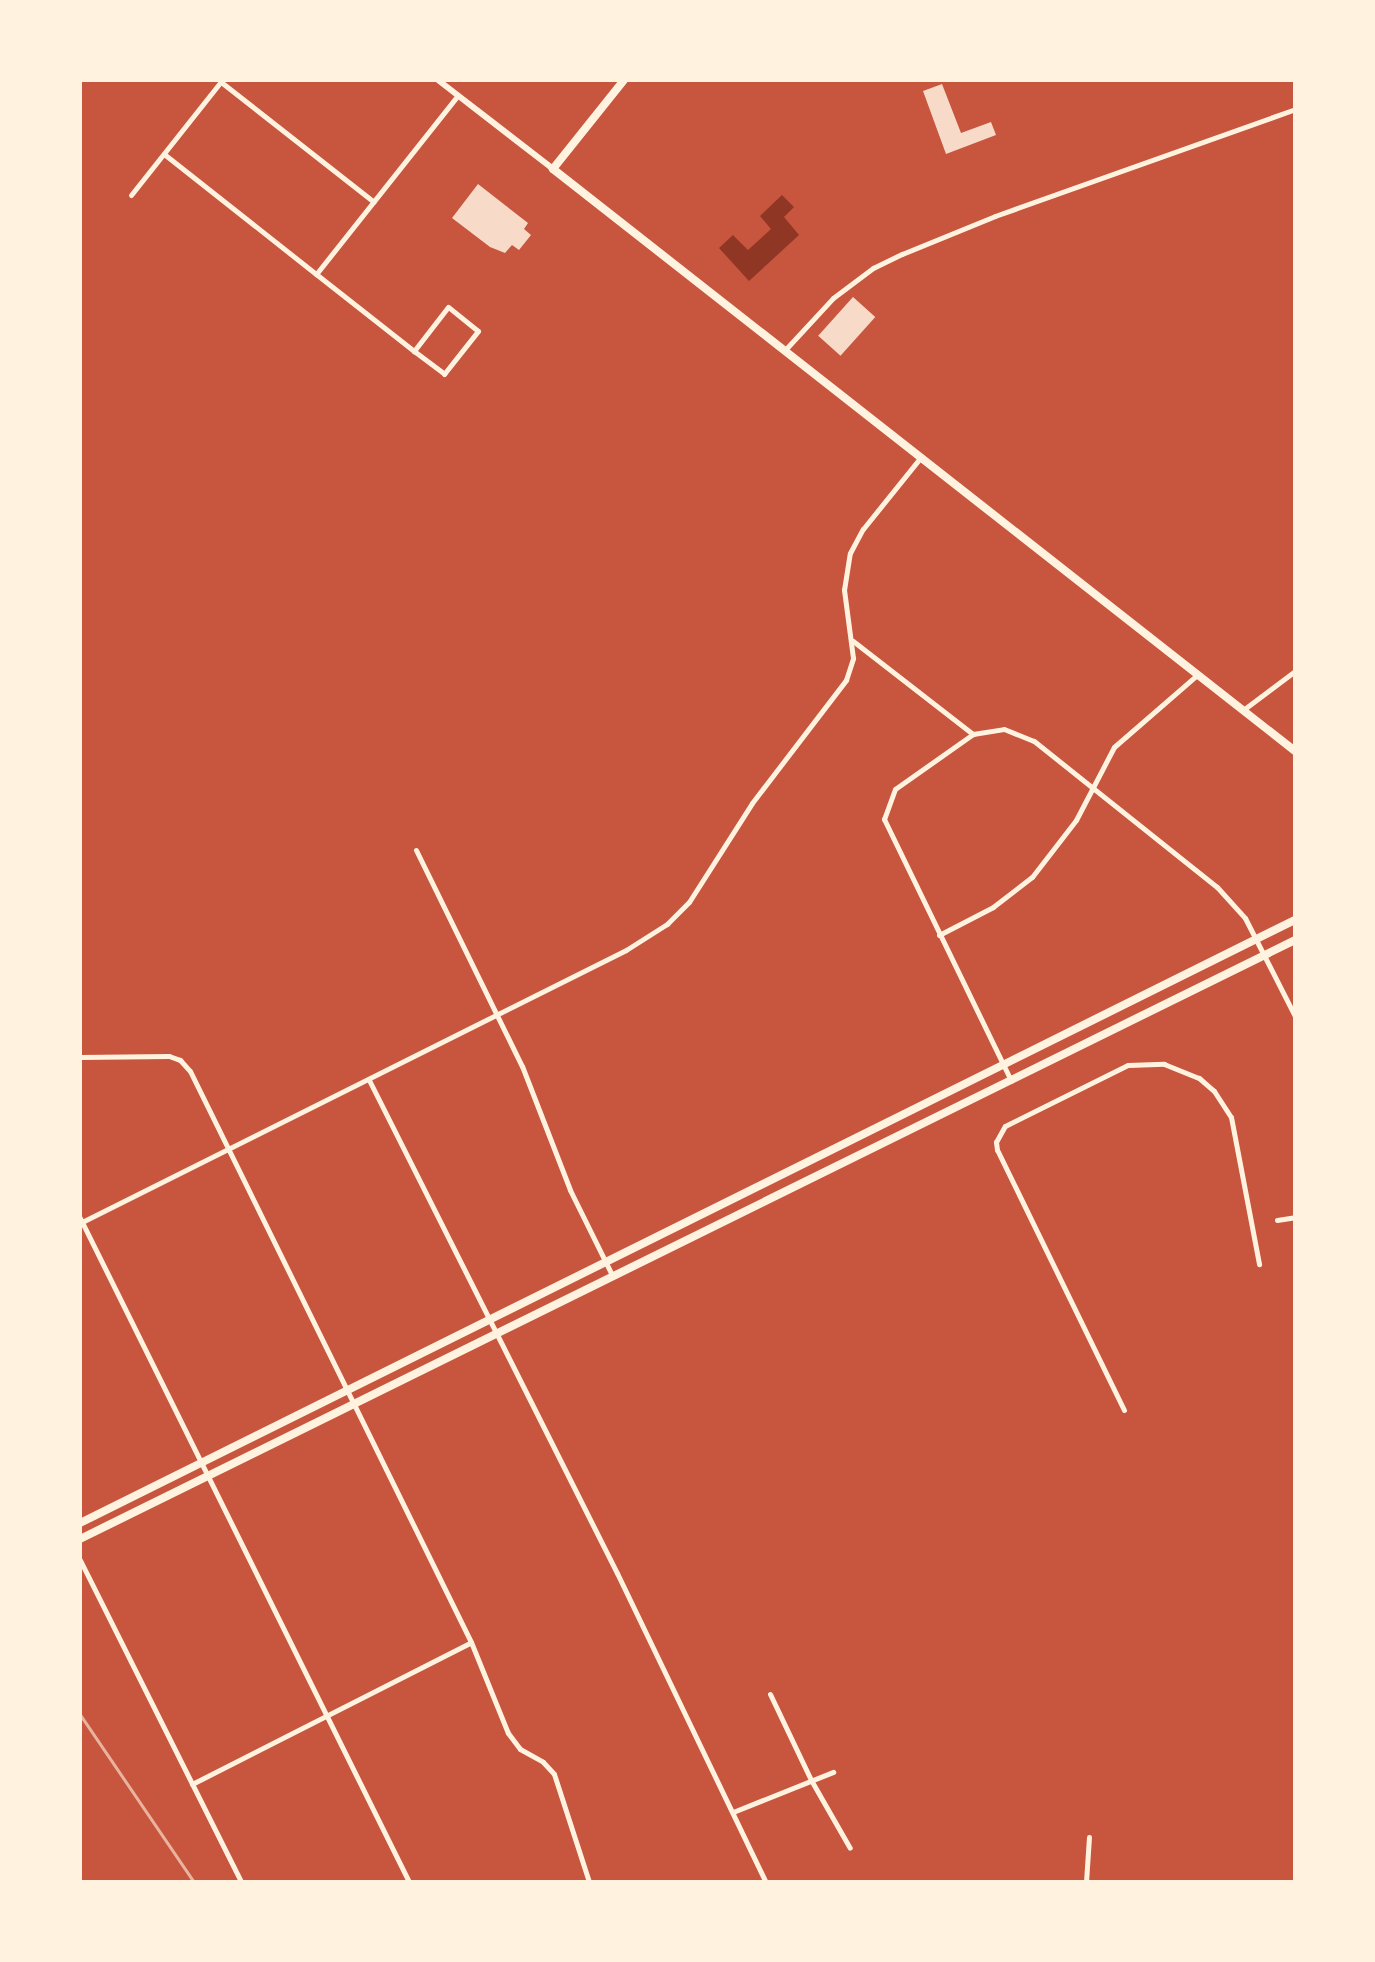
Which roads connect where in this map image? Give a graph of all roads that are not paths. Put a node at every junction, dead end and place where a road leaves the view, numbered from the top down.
1 (438, 80) edge
2 (624, 80) edge
3 (222, 81) edge
4 (458, 95) junction
5 (1295, 109) edge
6 (164, 154) junction
7 (553, 169) junction
8 (132, 195) dead end
9 (374, 202) junction
10 (316, 274) junction
11 (414, 351) junction
12 (784, 351) junction
13 (920, 458) junction
14 (852, 641) junction
15 (1295, 671) edge
16 (1197, 675) junction
17 (1243, 710) junction
18 (973, 734) junction
19 (1295, 750) edge
20 (1092, 786) junction
21 (416, 850) dead end
22 (1295, 920) edge
23 (939, 935) junction
24 (1257, 939) junction
25 (1295, 940) edge
26 (1264, 955) junction
27 (497, 1015) junction
28 (1295, 1016) edge
29 (80, 1057) edge
30 (1004, 1065) junction
31 (369, 1080) junction
32 (1011, 1080) junction
33 (228, 1149) junction
34 (1295, 1217) edge
35 (1277, 1220) dead end
36 (81, 1221) edge
37 (605, 1262) junction
38 (1259, 1264) dead end
39 (613, 1278) junction
40 (489, 1321) junction
41 (496, 1334) junction
42 (348, 1390) junction
43 (355, 1404) junction
44 (1124, 1410) dead end
45 (202, 1464) junction
46 (209, 1478) junction
47 (80, 1522) edge
48 (80, 1539) edge
49 (80, 1560) edge
50 (471, 1642) junction
51 (770, 1694) dead end
52 (327, 1715) junction
53 (833, 1772) dead end
54 (811, 1780) junction
55 (192, 1784) junction
56 (733, 1812) junction
57 (1089, 1837) dead end
58 (850, 1848) dead end
59 (241, 1882) edge
60 (409, 1882) edge
61 (589, 1882) edge
62 (766, 1882) edge
63 (1086, 1882) edge

1 - 4 main road
2 - 7 main road
3 - 6 street
3 - 9 street
4 - 7 main road
4 - 9 street
5 - 12 street
6 - 8 street
6 - 10 street
7 - 12 main road
9 - 10 street
10 - 11 street
11 - 11 street
12 - 13 main road
13 - 14 street
13 - 16 main road
14 - 18 street
14 - 27 street
15 - 17 street
16 - 17 main road
16 - 20 street
17 - 19 main road
18 - 20 street
18 - 23 street
20 - 23 street
20 - 24 street
21 - 27 street
22 - 24 main road
23 - 30 street
24 - 26 street
24 - 30 main road
25 - 26 main road
26 - 28 street
26 - 32 main road
27 - 31 street
27 - 37 street
29 - 33 street
30 - 32 street
30 - 37 main road
31 - 33 street
31 - 40 street
32 - 39 main road
33 - 36 street
33 - 42 street
34 - 35 street
36 - 45 street
37 - 39 street
37 - 40 main road
38 - 44 street
39 - 41 main road
40 - 41 street
40 - 42 main road
41 - 43 main road
41 - 56 street
42 - 43 street
42 - 45 main road
43 - 46 main road
43 - 50 street
45 - 46 street
45 - 47 main road
46 - 48 main road
46 - 52 street
49 - 55 street
50 - 52 street
50 - 61 street
51 - 54 street
52 - 55 street
52 - 60 street
53 - 54 street
54 - 56 street
54 - 58 street
55 - 59 street
56 - 62 street
57 - 63 street

